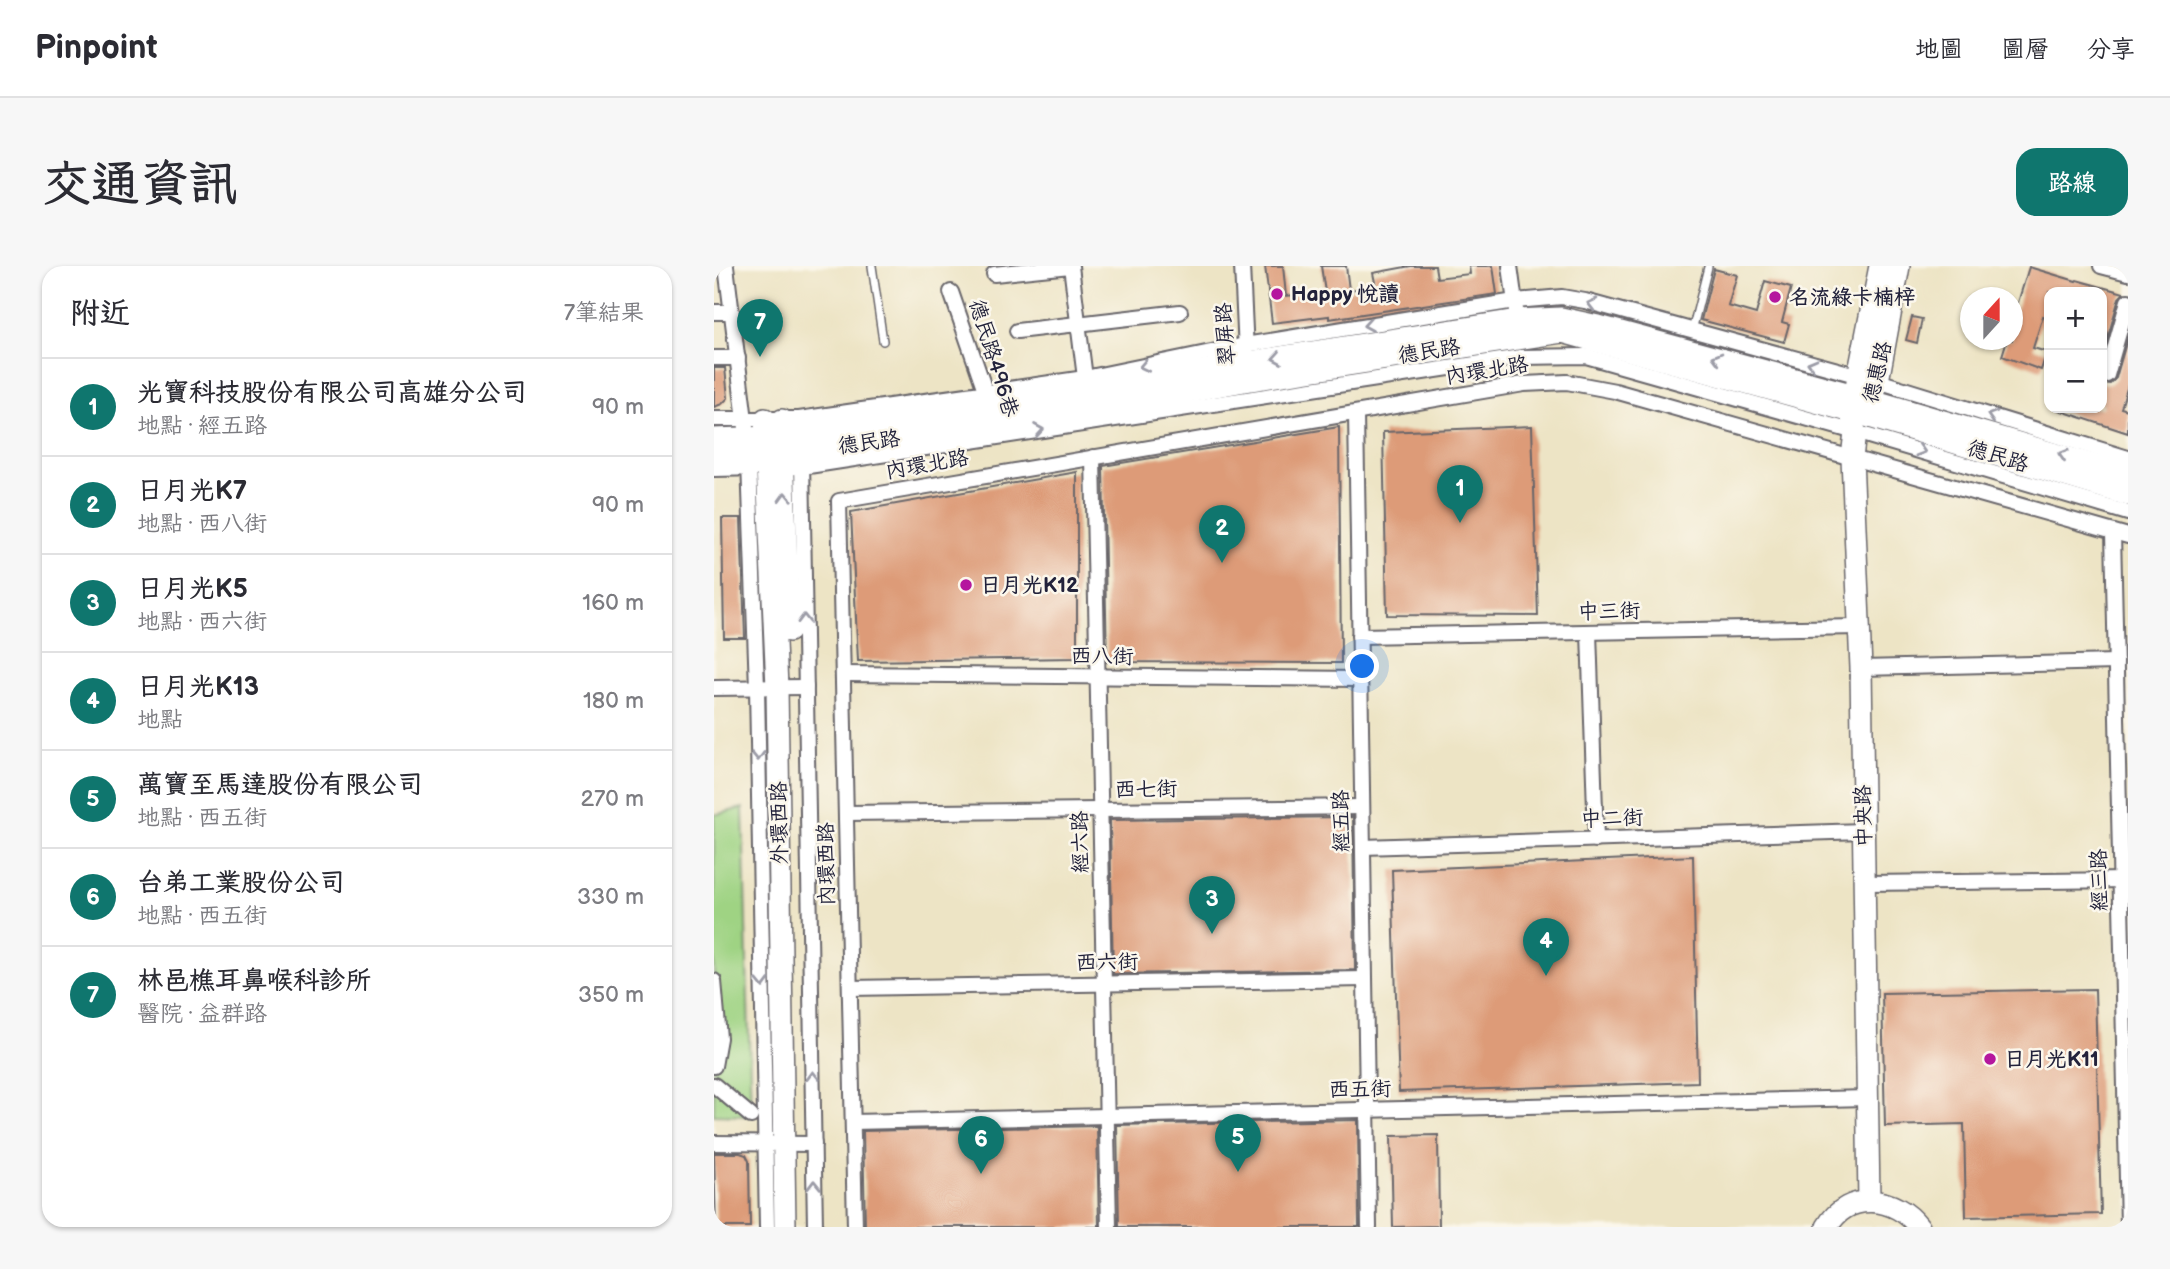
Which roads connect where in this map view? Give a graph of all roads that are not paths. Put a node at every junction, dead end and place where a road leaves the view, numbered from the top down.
1 (726, 266) edge
2 (872, 266) edge
3 (1071, 266) edge
4 (1242, 266) edge
5 (1510, 266) edge
6 (1880, 266) edge
7 (1899, 266) edge
8 (2101, 266) edge
9 (1707, 267) edge
10 (994, 274) dead end
11 (2128, 274) edge
12 (951, 292) dead end
13 (2128, 301) edge
14 (714, 312) edge
15 (732, 312) junction
16 (1180, 312) dead end
17 (1078, 324) junction
18 (1518, 329) junction
19 (1017, 331) dead end
20 (1692, 331) junction
21 (883, 341) dead end
22 (714, 358) edge
23 (738, 358) junction
24 (1249, 371) junction
25 (2107, 375) dead end
26 (1088, 401) junction
27 (1862, 402) junction
28 (1356, 414) junction
29 (991, 415) junction
30 (714, 419) edge
31 (714, 439) edge
32 (775, 444) junction
33 (714, 453) edge
34 (1093, 457) junction
35 (2128, 457) edge
36 (1852, 458) junction
37 (714, 469) edge
38 (2128, 475) edge
39 (2128, 495) edge
40 (839, 501) joint
41 (2128, 513) edge
42 (2113, 531) junction
43 (2128, 536) edge
44 (1860, 627) junction
45 (1589, 632) junction
46 (1359, 636) junction
47 (2116, 662) junction
48 (1861, 668) junction
49 (843, 674) junction
50 (1097, 677) junction
51 (1360, 679) junction
52 (783, 687) junction
53 (714, 688) edge
54 (1362, 807) junction
55 (1100, 810) junction
56 (846, 813) junction
57 (1863, 831) junction
58 (1596, 840) junction
59 (1363, 847) junction
60 (2124, 880) edge
61 (1865, 883) junction
62 (1365, 979) junction
63 (714, 981) edge
64 (1104, 983) junction
65 (850, 988) junction
66 (714, 1064) edge
67 (714, 1085) edge
68 (1868, 1098) junction
69 (1367, 1110) junction
70 (751, 1116) dead end
71 (1106, 1116) junction
72 (853, 1122) junction
73 (714, 1143) edge
74 (791, 1144) junction
75 (1869, 1201) junction
76 (767, 1227) edge
77 (785, 1227) edge
78 (799, 1227) edge
79 (815, 1227) edge
80 (855, 1227) edge
81 (1109, 1227) edge
82 (1368, 1227) edge
83 (1827, 1227) edge
84 (1919, 1227) edge
85 (2128, 1227) edge

1 - 15 street
2 - 21 lane
3 - 10 street
3 - 17 street
4 - 24 street, 翠屏路
5 - 18 street
6 - 27 street, 德惠路
7 - 27 street, 德惠路
8 - 11 street
9 - 20 lane
12 - 29 street, 德民路496巷
13 - 25 street
14 - 15 street
15 - 23 street
16 - 17 street
17 - 19 street
17 - 26 street
20 -> 18 street, 德民路
18 - 24 street, 德民路
18 - 24 street, 德民路
18 - 27 street, 德民路
18 - 27 street, 德民路
27 -> 20 street, 德民路
22 - 23 street
23 - 32 street
24 - 26 street, 德民路
24 - 26 street, 德民路
26 - 29 street, 德民路
29 -> 26 street, 德民路
35 -> 27 street, 德民路
27 - 36 street, 中央路
38 -> 27 street, 德民路
27 - 39 street, 德民路
27 -> 41 street, 德民路
28 - 34 street, 內環北路
28 - 36 street, 內環北路
28 - 46 street, 經五路
29 - 32 street, 德民路
29 - 32 street, 德民路
30 - 32 street, 德民路
31 - 32 street, 德民路
32 - 33 street, 德民路
32 - 37 street, 德民路
32 - 52 street, 外環西路
32 - 52 street, 外環西路
34 - 40 street, 內環北路
34 - 50 street, 經六路
36 - 42 street, 內環北路
36 - 44 street, 中央路
40 - 49 street, 內環西路
42 - 43 street, 內環北路
42 - 47 street, 經三路
44 - 45 street, 中三街
44 - 48 street, 中央路
45 - 46 street, 中三街
45 - 58 street
46 - 51 street, 經五路
47 - 48 street
47 - 60 street, 經三路
48 - 57 street, 中央路
49 - 50 street, 西八街
49 - 56 street, 內環西路
50 - 51 street, 西八街
50 - 55 street, 經六路
51 - 54 street, 經五路
52 - 53 street
52 - 74 street, 外環西路
52 -> 74 street, 外環西路
54 - 55 street, 西七街
54 - 59 street, 經五路
55 - 56 street, 西七街
55 - 64 street, 經六路
56 - 65 street, 內環西路
57 - 58 street, 中二街
57 - 61 street, 中央路
58 - 59 street, 中二街
59 - 62 street, 經五路
60 - 61 street
60 - 85 street, 經三路
61 - 68 street, 中央路
62 - 64 street, 西六街
62 - 69 street, 經五路
63 - 66 street
64 - 65 street, 西六街
64 - 71 street, 經六路
65 - 72 street, 內環西路
67 - 70 street
68 - 69 street, 西五街
68 - 75 street, 中央路
69 - 71 street, 西五街
69 - 82 street, 經五路
71 - 72 street, 西五街
71 - 81 street, 經六路
72 - 80 street, 內環西路
73 - 74 street
74 - 76 street, 外環西路
74 - 77 street, 外環西路
74 - 78 street, 外環西路
79 -> 74 street, 外環西路
75 - 83 street
75 - 84 street

